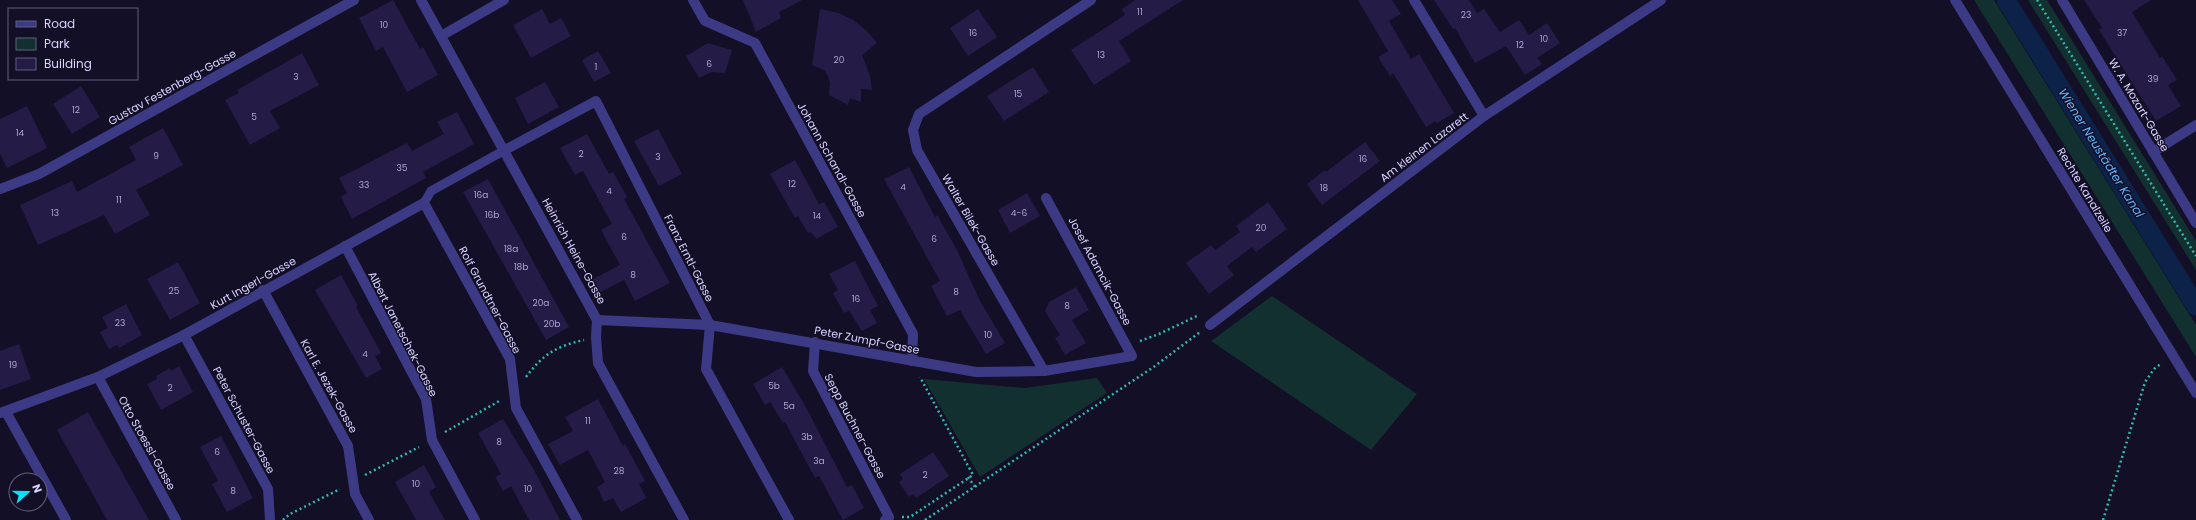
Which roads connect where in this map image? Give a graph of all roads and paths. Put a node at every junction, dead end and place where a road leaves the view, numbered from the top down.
1 (354, 0) edge
2 (421, 0) edge
3 (504, 0) edge
4 (694, 0) edge
5 (1091, 0) edge
6 (1414, 0) edge
7 (1661, 0) edge
8 (1955, 0) edge
9 (2037, 0) edge
10 (2062, 0) edge
11 (441, 36) junction
12 (1484, 116) junction
13 (2196, 125) edge
14 (506, 150) junction
15 (2153, 152) junction
16 (0, 189) edge
17 (1046, 198) dead end
18 (424, 202) junction
19 (2196, 222) edge
20 (345, 246) junction
21 (2196, 256) edge
22 (263, 290) junction
23 (598, 320) junction
24 (1213, 323) junction
25 (710, 325) junction
26 (184, 335) junction
27 (815, 342) junction
28 (1126, 345) junction
29 (2172, 355) junction
30 (1132, 356) joint
31 (912, 361) junction
32 (1044, 371) junction
33 (98, 377) junction
34 (2196, 393) edge
35 (3, 412) edge
36 (968, 477) junction
37 (975, 487) junction
38 (887, 519) edge
39 (66, 520) edge
40 (176, 520) edge
41 (270, 520) edge
42 (369, 520) edge
43 (475, 520) edge
44 (577, 520) edge
45 (684, 520) edge
46 (789, 520) edge
47 (925, 520) edge
48 (2103, 520) edge

1 - 16 street, Gustav Festenberg-Gasse
2 - 11 street, Heinrich Heine-Gasse
3 - 11 street
4 - 31 street, Johann Schandl-Gasse
5 - 32 street, Walter Bilek-Gasse
6 - 12 street
7 - 12 street, Am kleinen Lazarett
8 - 29 street, Rechte Kanalzeile
9 - 21 path
10 - 15 street, W. A. Mozart-Gasse
11 - 14 street, Heinrich Heine-Gasse
12 - 24 street, Am kleinen Lazarett
13 - 15 street
14 - 18 lane, Kurt Ingerl-Gasse
14 - 23 street, Heinrich Heine-Gasse
14 - 25 street, Franz Erntl-Gasse
15 - 19 street, W. A. Mozart-Gasse
17 - 28 street, Josef Adamcik-Gasse
18 - 20 street, Kurt Ingerl-Gasse
18 - 44 street, Rolf Grundtner-Gasse
20 - 22 street, Kurt Ingerl-Gasse
20 - 43 street, Albert Janetschek-Gasse
22 - 26 street, Kurt Ingerl-Gasse
22 - 42 street, Karl E. Jezek-Gasse
23 - 25 street, Peter Zumpf-Gasse
23 - 45 street, Heinrich Heine-Gasse
24 - 28 path
24 - 37 path
25 - 27 street, Peter Zumpf-Gasse
25 - 46 street
26 - 33 street, Kurt Ingerl-Gasse
26 - 41 street, Peter Schuster-Gasse
27 - 31 street, Peter Zumpf-Gasse
27 - 38 street, Sepp Buchner-Gasse
28 - 30 street, Josef Adamcik-Gasse
29 - 34 street, Rechte Kanalzeile
29 - 48 path
30 - 32 street, Peter Zumpf-Gasse
31 - 32 street, Peter Zumpf-Gasse
31 - 36 path
33 - 35 street, Kurt Ingerl-Gasse
33 - 40 street, Otto Stoessl-Gasse
35 - 39 street
36 - 37 path
36 - 38 path
37 - 47 path

